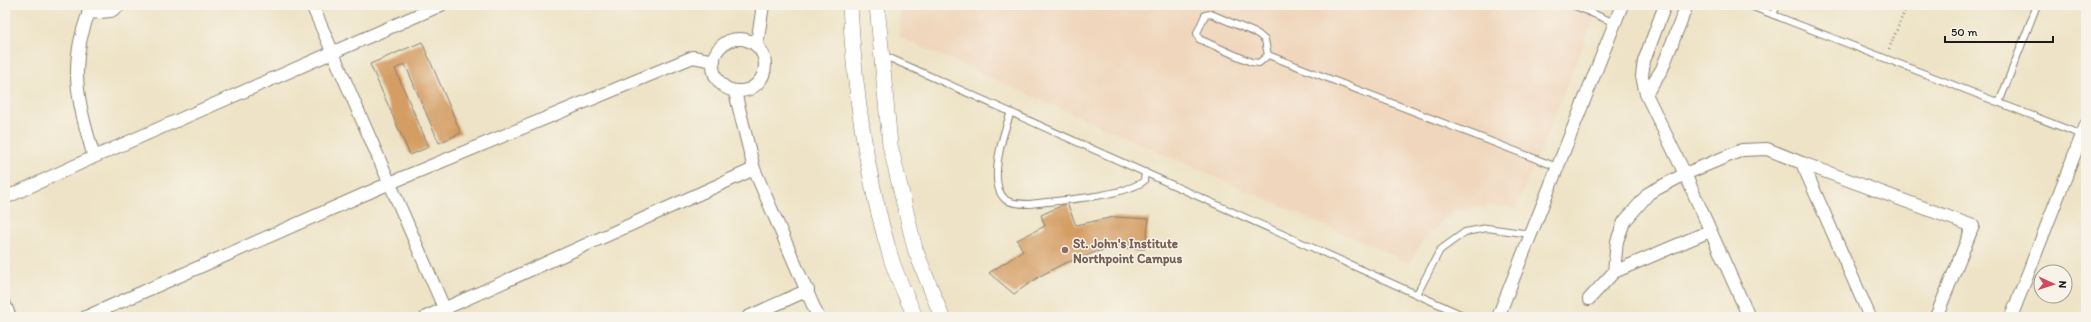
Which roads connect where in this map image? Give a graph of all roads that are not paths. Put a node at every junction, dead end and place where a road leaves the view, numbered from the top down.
1 (120, 5) edge
2 (312, 5) edge
3 (441, 5) edge
4 (763, 5) edge
5 (850, 5) edge
6 (877, 5) edge
7 (1573, 5) edge
8 (1622, 5) edge
9 (1665, 5) edge
10 (1687, 5) edge
11 (1748, 5) edge
12 (1777, 5) edge
13 (2036, 5) edge
14 (90, 9) edge
15 (1773, 15) junction
16 (1615, 23) junction
17 (1656, 30) junction
18 (1675, 38) junction
19 (757, 44) junction
20 (334, 53) junction
21 (880, 53) junction
22 (1268, 55) junction
23 (714, 61) junction
24 (735, 92) junction
25 (1646, 94) junction
26 (1999, 103) junction
27 (1011, 112) junction
28 (2084, 130) edge
29 (94, 157) junction
30 (1802, 163) junction
31 (1557, 167) junction
32 (754, 169) junction
33 (1145, 172) junction
34 (1685, 174) junction
35 (390, 183) junction
36 (898, 185) junction
37 (874, 190) junction
38 (5, 198) edge
39 (1710, 231) junction
40 (1530, 234) junction
41 (1614, 272) junction
42 (808, 290) junction
43 (1417, 294) junction
44 (1589, 299) dead end
45 (5, 305) edge
46 (446, 313) edge
47 (10, 317) edge
48 (86, 317) edge
49 (426, 317) edge
50 (748, 317) edge
51 (818, 317) edge
52 (915, 317) edge
53 (942, 317) edge
54 (1467, 317) edge
55 (1498, 317) edge
56 (1749, 317) edge
57 (1870, 317) edge
58 (1936, 317) edge
59 (2011, 317) edge

1 - 14 street
2 - 20 street
3 - 20 street
4 - 19 street
5 - 37 street
6 - 21 street
7 - 16 lane
8 - 16 street
9 - 17 street
10 - 18 street
11 - 15 lane
12 - 15 lane
13 - 26 lane
14 - 29 street
15 - 26 lane
16 - 31 street
17 - 18 street
17 - 25 street
18 - 25 street
19 - 23 street
19 - 24 street
20 - 29 street
20 - 35 street
21 - 27 lane
21 - 36 street
22 - 22 lane
22 - 31 lane
23 - 24 street
23 - 35 street
24 - 32 street
25 - 34 street
26 - 28 lane
27 - 33 lane
27 - 33 lane
28 - 59 street
29 - 38 street
30 - 34 street
30 - 57 street
30 - 58 street
31 - 40 street
32 - 42 street
32 - 46 street
33 - 43 lane
34 - 39 street
34 - 41 street
35 - 46 street
35 - 48 street
36 - 37 street
36 - 53 street
37 - 52 street
39 - 41 street
39 - 56 street
40 - 43 lane
40 - 55 street
41 - 44 street
42 - 50 street
42 - 51 street
43 - 54 lane
45 - 47 street
46 - 49 street

